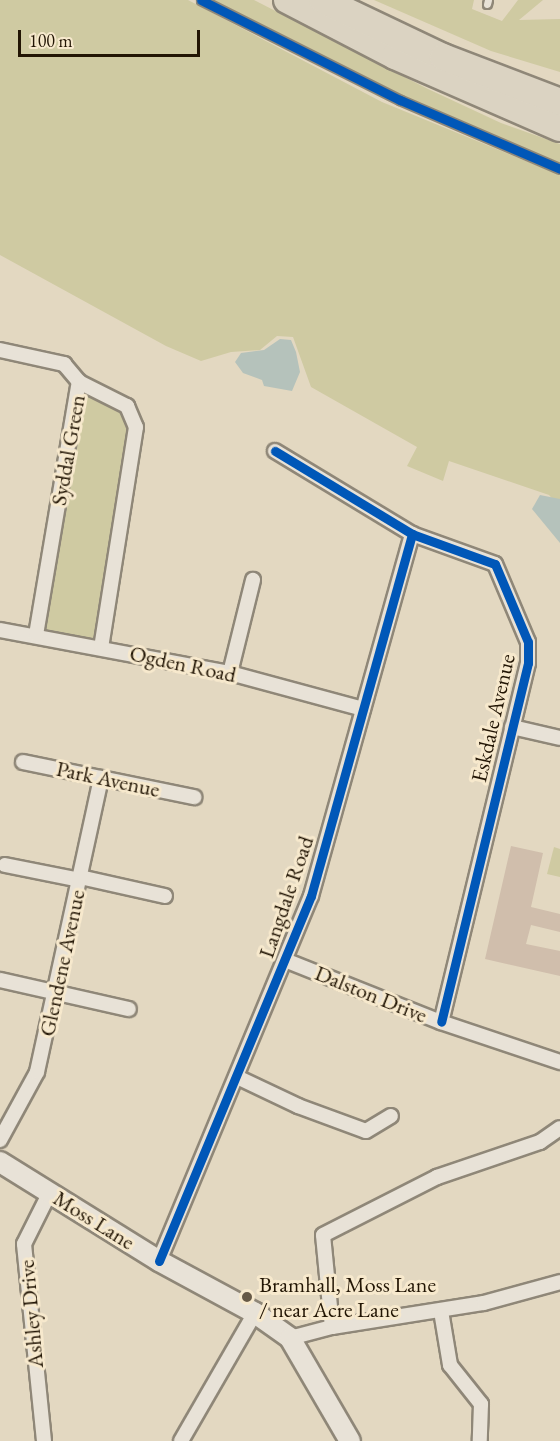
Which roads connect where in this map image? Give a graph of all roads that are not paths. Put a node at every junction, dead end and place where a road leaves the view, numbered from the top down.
1 (201, 0) edge
2 (287, 0) edge
3 (323, 0) edge
4 (560, 102) edge
5 (560, 128) edge
6 (560, 169) edge
7 (0, 350) edge
8 (79, 382) junction
9 (275, 451) dead end
10 (412, 534) junction
11 (253, 580) dead end
12 (0, 630) edge
13 (36, 635) junction
14 (101, 647) junction
15 (230, 673) junction
16 (363, 709) junction
17 (512, 727) junction
18 (560, 738) edge
19 (23, 762) dead end
20 (101, 778) junction
21 (194, 797) dead end
22 (5, 865) dead end
23 (80, 879) junction
24 (165, 896) dead end
25 (285, 960) junction
26 (0, 980) edge
27 (55, 993) junction
28 (129, 1009) dead end
29 (441, 1022) junction
30 (560, 1062) edge
31 (237, 1077) junction
32 (391, 1116) dead end
33 (560, 1128) edge
34 (0, 1140) edge
35 (0, 1162) edge
36 (50, 1192) junction
37 (159, 1261) junction
38 (560, 1282) edge
39 (441, 1311) junction
40 (255, 1313) junction
41 (332, 1327) junction
42 (290, 1338) junction
43 (44, 1441) edge
44 (181, 1441) edge
45 (350, 1441) edge
46 (480, 1441) edge

1 - 6 lane
2 - 5 highway
3 - 4 highway
7 - 8 street
8 - 13 street, Syddal Green
8 - 14 street, Syddal Green
9 - 10 street, Eskdale Avenue
10 - 16 street, Langdale Road
10 - 17 street, Eskdale Avenue
11 - 15 street
12 - 13 street, Ogden Road
13 - 14 street, Ogden Road
14 - 15 street, Ogden Road
15 - 16 street, Ogden Road
16 - 25 street, Langdale Road
17 - 18 street
17 - 29 street, Eskdale Avenue
19 - 20 street, Park Avenue
20 - 21 street, Park Avenue
20 - 23 street, Glendene Avenue
22 - 23 street
23 - 24 street
23 - 27 street, Glendene Avenue
25 - 29 street, Dalston Drive
25 - 31 street, Langdale Road
26 - 27 street
27 - 28 street
27 - 34 street, Glendene Avenue
29 - 30 street, Dalston Drive
31 - 32 street
31 - 37 street, Langdale Road
33 - 41 street
35 - 36 main road, Moss Lane
36 - 37 main road, Moss Lane
36 - 43 street, Ashley Drive
37 - 40 main road, Moss Lane
38 - 39 street
39 - 41 street
39 - 46 street
40 - 42 main road, Moss Lane
40 - 44 street
41 - 42 street
42 - 45 main road

